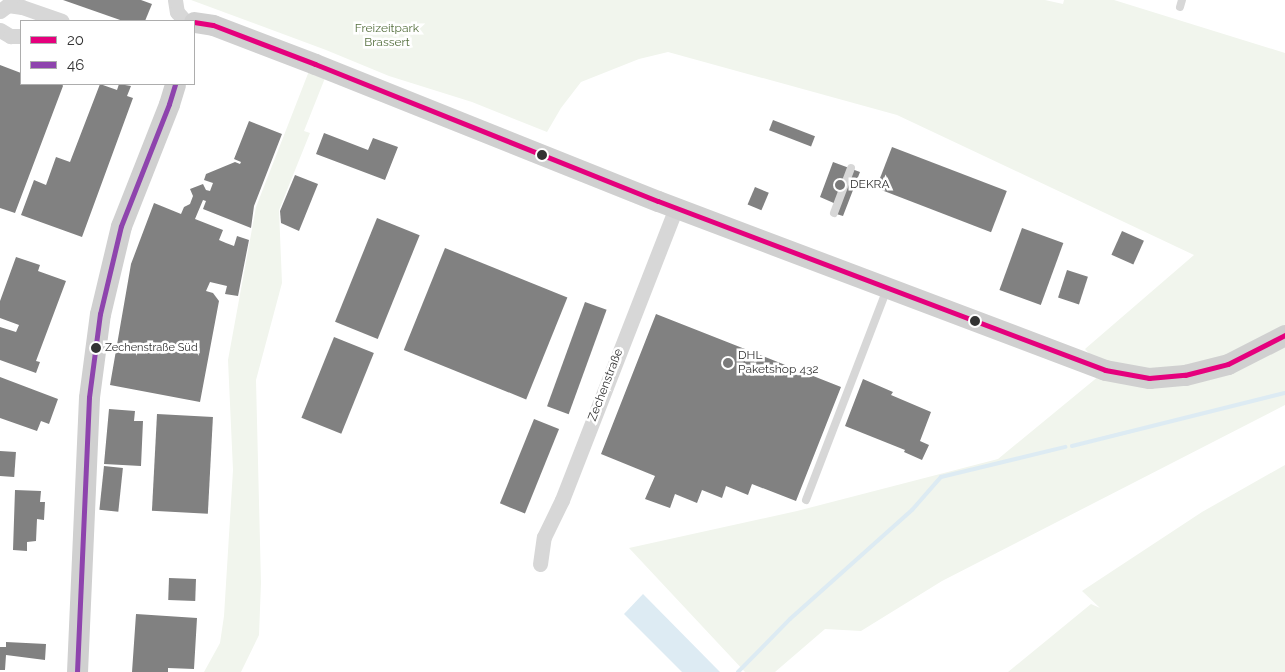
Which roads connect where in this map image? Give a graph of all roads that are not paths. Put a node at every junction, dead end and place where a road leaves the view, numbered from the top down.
1 (175, 0) edge
2 (0, 11) edge
3 (59, 20) edge
4 (183, 20) edge
5 (195, 22) edge
6 (0, 30) edge
7 (20, 36) edge
8 (175, 85) edge
9 (851, 168) dead end
10 (676, 207) junction
11 (834, 213) dead end
12 (888, 287) junction
13 (1285, 336) edge
14 (806, 500) dead end
15 (540, 564) dead end
16 (77, 672) edge

1 - 4 street
2 - 3 street
5 - 10 street
6 - 7 street
8 - 16 street
9 - 11 lane
10 - 12 street
10 - 15 street, Zechenstraße
12 - 13 street
12 - 14 lane

